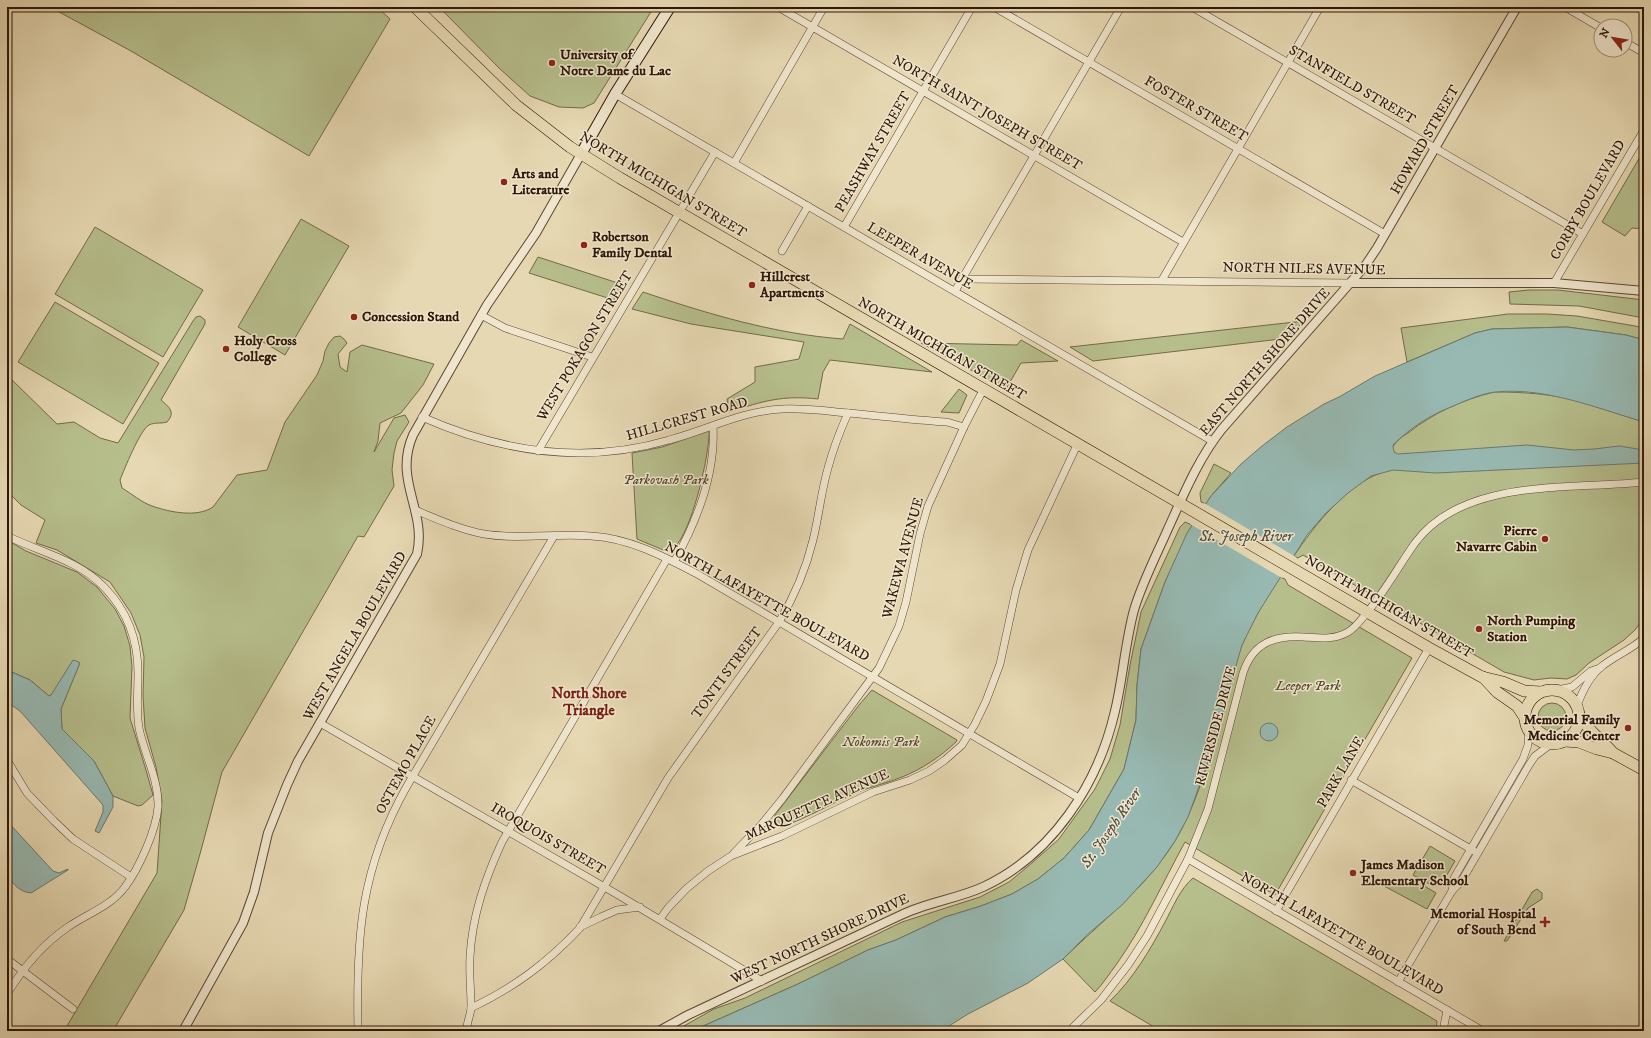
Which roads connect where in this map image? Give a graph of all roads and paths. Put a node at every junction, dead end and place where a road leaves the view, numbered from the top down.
1 (415, 7) edge
2 (670, 7) edge
3 (778, 7) edge
4 (824, 7) edge
5 (972, 7) edge
6 (994, 7) edge
7 (1122, 7) edge
8 (1192, 7) edge
9 (1320, 7) edge
10 (1517, 7) edge
11 (1565, 7) edge
12 (1593, 23) edge
13 (812, 27) junction
14 (1633, 47) edge
15 (1644, 53) edge
16 (1089, 62) junction
17 (1287, 63) junction
18 (923, 91) junction
19 (615, 94) junction
20 (1644, 130) edge
21 (1237, 148) junction
22 (1435, 148) junction
23 (715, 152) junction
24 (581, 154) junction
25 (1035, 156) junction
26 (734, 163) junction
27 (808, 206) junction
28 (679, 213) junction
29 (844, 227) junction
30 (1385, 234) junction
31 (1583, 234) junction
32 (1183, 242) junction
33 (782, 251) dead end
34 (962, 278) junction
35 (1162, 280) junction
36 (1351, 283) junction
37 (1554, 283) junction
38 (955, 291) junction
39 (1644, 291) edge
40 (481, 315) junction
41 (592, 357) junction
42 (983, 390) junction
43 (848, 413) junction
44 (422, 417) junction
45 (713, 426) junction
46 (964, 427) junction
47 (1212, 442) junction
48 (1077, 445) junction
49 (538, 451) junction
50 (1644, 482) edge
51 (1180, 504) junction
52 (415, 510) junction
53 (7, 536) edge
54 (554, 536) junction
55 (670, 560) junction
56 (1368, 612) junction
57 (779, 622) junction
58 (1644, 638) edge
59 (1429, 648) junction
60 (1600, 668) junction
61 (874, 677) junction
62 (1482, 677) junction
63 (1557, 690) junction
64 (1541, 692) junction
65 (1578, 711) junction
66 (1525, 718) junction
67 (320, 723) junction
68 (1529, 730) junction
69 (970, 734) junction
70 (1565, 741) junction
71 (1551, 744) junction
72 (1613, 753) junction
73 (7, 760) edge
74 (1644, 770) edge
75 (413, 777) junction
76 (1351, 780) junction
77 (1079, 798) junction
78 (509, 831) junction
79 (1471, 849) junction
80 (1478, 853) junction
81 (731, 856) junction
82 (1188, 859) junction
83 (131, 876) junction
84 (605, 887) junction
85 (1452, 891) junction
86 (640, 907) junction
87 (1276, 911) junction
88 (660, 919) junction
89 (580, 928) junction
90 (7, 959) edge
91 (23, 971) junction
92 (762, 981) junction
93 (1398, 982) junction
94 (7, 994) edge
95 (471, 1008) junction
96 (73, 1009) dead end
97 (1447, 1010) junction
98 (466, 1030) edge
99 (182, 1031) edge
100 (358, 1031) edge
101 (659, 1031) edge
102 (1069, 1031) edge
103 (1443, 1031) edge
104 (1482, 1031) edge

1 - 24 main road, NORTH MICHIGAN STREET
2 - 19 main road
3 - 13 street, NORTH SAINT JOSEPH STREET
4 - 13 street
5 - 18 street, PEASHWAY STREET
6 - 16 street, FOSTER STREET
7 - 16 street
8 - 17 street, STANFIELD STREET
9 - 17 street
10 - 22 street, HOWARD STREET
11 - 12 street
13 - 18 street, NORTH SAINT JOSEPH STREET
13 - 26 street
14 - 15 street
16 - 21 street, FOSTER STREET
16 - 25 street
17 - 21 street
17 - 22 street, STANFIELD STREET
18 - 25 street, NORTH SAINT JOSEPH STREET
18 - 29 street, PEASHWAY STREET
19 - 23 street, LEEPER AVENUE
19 - 24 main road
20 - 31 street, CORBY BOULEVARD
21 - 30 street, FOSTER STREET
21 - 32 street
22 - 30 street, HOWARD STREET
22 - 31 street, STANFIELD STREET
23 - 26 street, LEEPER AVENUE
23 - 28 street, WEST POKAGON STREET
24 - 28 main road, NORTH MICHIGAN STREET
24 - 40 street, WEST ANGELA BOULEVARD
25 - 32 street, NORTH SAINT JOSEPH STREET
25 - 34 street
26 - 27 street, LEEPER AVENUE
27 - 29 street, LEEPER AVENUE
27 - 33 street
28 - 41 street, WEST POKAGON STREET
28 - 42 main road, NORTH MICHIGAN STREET
29 - 38 street, LEEPER AVENUE
30 - 36 street, HOWARD STREET
31 - 37 street, CORBY BOULEVARD
32 - 35 street
34 - 35 street, NORTH NILES AVENUE
34 - 38 street
35 - 36 street, NORTH NILES AVENUE
36 - 37 street, NORTH NILES AVENUE
36 - 47 street, EAST NORTH SHORE DRIVE
37 - 39 street, NORTH NILES AVENUE
38 - 47 street, LEEPER AVENUE
40 - 41 street
40 - 44 street, WEST ANGELA BOULEVARD
41 - 49 street, WEST POKAGON STREET
42 - 46 street, WAKEWA AVENUE
42 - 48 main road, NORTH MICHIGAN STREET
43 - 45 street, HILLCREST ROAD
43 - 46 street, HILLCREST ROAD
43 - 57 street, TONTI STREET
44 - 49 street, HILLCREST ROAD
44 - 52 street, WEST ANGELA BOULEVARD
45 - 49 street, HILLCREST ROAD
45 - 55 street
46 - 61 street, WAKEWA AVENUE
47 - 51 street, EAST NORTH SHORE DRIVE
48 - 51 main road, NORTH MICHIGAN STREET
48 - 69 street, MARQUETTE AVENUE
50 - 56 street, RIVERSIDE DRIVE
51 - 56 main road, NORTH MICHIGAN STREET
51 - 77 street, WEST NORTH SHORE DRIVE
52 - 54 street, NORTH LAFAYETTE BOULEVARD
52 - 67 street, WEST ANGELA BOULEVARD
53 - 83 street
54 - 55 street, NORTH LAFAYETTE BOULEVARD
54 - 75 street, OSTEMO PLACE
55 - 57 street, NORTH LAFAYETTE BOULEVARD
55 - 78 street
56 - 59 main road, NORTH MICHIGAN STREET
56 - 82 street, RIVERSIDE DRIVE
57 - 61 street, NORTH LAFAYETTE BOULEVARD
57 - 84 street, TONTI STREET
58 - 60 street
59 - 62 main road, NORTH MICHIGAN STREET
59 - 76 street, PARK LANE
60 - 63 street
60 - 65 street
61 - 69 street, NORTH LAFAYETTE BOULEVARD
61 - 81 street, WAKEWA AVENUE
62 - 64 main road, NORTH MICHIGAN STREET
62 - 66 main road, NORTH MICHIGAN STREET
63 - 64 main road
63 - 65 main road
64 - 66 main road
65 - 70 main road
65 - 72 main road
66 - 68 main road
67 - 75 street, IROQUOIS STREET
67 - 99 street, WEST ANGELA BOULEVARD
68 - 71 main road
68 - 79 street
69 - 77 street, NORTH LAFAYETTE BOULEVARD
69 - 81 street, MARQUETTE AVENUE
70 - 71 main road
70 - 72 main road
71 - 80 street
72 - 74 main road
73 - 83 street
75 - 78 street, IROQUOIS STREET
75 - 100 street, OSTEMO PLACE
76 - 79 street
76 - 87 street, PARK LANE
77 - 92 street, WEST NORTH SHORE DRIVE
78 - 84 street, IROQUOIS STREET
78 - 95 street
79 - 80 street
79 - 85 street
80 - 85 street
81 - 88 street, MARQUETTE AVENUE
82 - 87 street, NORTH LAFAYETTE BOULEVARD
82 - 102 street, RIVERSIDE DRIVE
83 - 91 street
84 - 86 street, IROQUOIS STREET
84 - 89 street
85 - 93 street
86 - 88 street, IROQUOIS STREET
86 - 89 street
87 - 93 street, NORTH LAFAYETTE BOULEVARD
88 - 92 street, IROQUOIS STREET
89 - 95 street
90 - 91 street
91 - 94 street
91 - 96 street
92 - 101 street, WEST NORTH SHORE DRIVE
93 - 97 street, NORTH LAFAYETTE BOULEVARD
95 - 98 street
97 - 103 street
97 - 104 street, NORTH LAFAYETTE BOULEVARD

